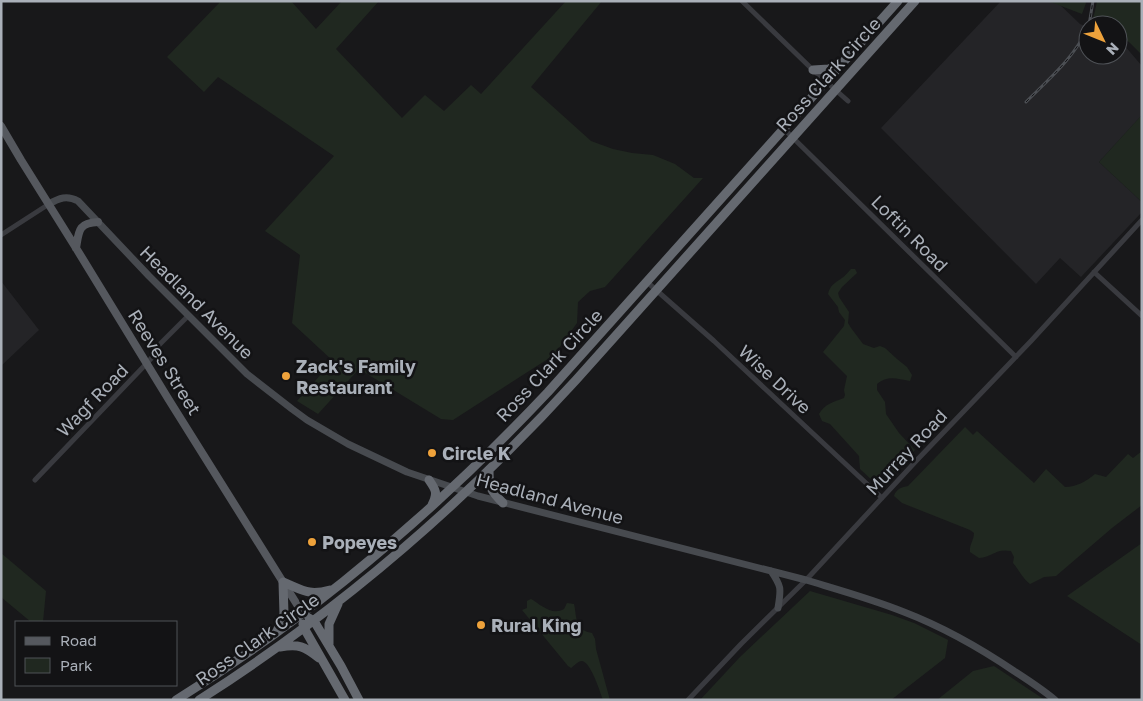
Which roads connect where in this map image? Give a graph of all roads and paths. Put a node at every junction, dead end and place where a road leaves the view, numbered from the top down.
1 (742, 1) edge
2 (898, 1) edge
3 (915, 1) edge
4 (843, 62) junction
5 (813, 70) junction
6 (826, 82) junction
7 (835, 90) junction
8 (848, 102) dead end
9 (1, 126) edge
10 (784, 129) junction
11 (793, 137) junction
12 (49, 204) junction
13 (1142, 220) edge
14 (98, 222) junction
15 (1, 235) edge
16 (76, 248) junction
17 (1094, 272) junction
18 (647, 282) junction
19 (656, 290) junction
20 (188, 316) junction
21 (1142, 316) edge
22 (1016, 357) junction
23 (147, 363) junction
24 (489, 471) junction
25 (35, 480) dead end
26 (429, 480) junction
27 (453, 488) junction
28 (467, 492) junction
29 (882, 498) junction
30 (503, 503) junction
31 (431, 508) junction
32 (771, 571) junction
33 (806, 580) junction
34 (283, 582) junction
35 (335, 589) junction
36 (339, 602) junction
37 (778, 608) junction
38 (303, 614) junction
39 (314, 621) junction
40 (304, 628) junction
41 (275, 634) junction
42 (278, 647) junction
43 (330, 647) junction
44 (324, 662) junction
45 (176, 700) edge
46 (200, 700) edge
47 (345, 700) edge
48 (359, 700) edge
49 (688, 700) edge
50 (1055, 700) edge

1 - 5 street
2 - 4 highway, Ross Clark Circle
3 - 7 highway, Ross Clark Circle
4 - 5 highway
4 - 6 highway, Ross Clark Circle
5 - 6 street
6 - 7 street
6 - 10 highway, Ross Clark Circle
7 - 8 street
7 - 11 highway, Ross Clark Circle
9 - 12 main road, Reeves Street
10 - 11 street, Loftin Road
10 - 18 highway, Ross Clark Circle
11 - 19 highway, Ross Clark Circle
11 - 22 street, Loftin Road
12 - 14 main road, Headland Avenue
12 - 15 street
12 - 16 main road, Reeves Street
13 - 17 street, Murray Road
14 - 16 main road
14 - 20 main road, Headland Avenue
16 - 23 main road, Reeves Street
17 - 21 street
17 - 22 street, Murray Road
18 - 19 street, Wise Drive
18 - 27 highway, Ross Clark Circle
19 - 24 highway, Ross Clark Circle
19 - 29 street, Wise Drive
20 - 23 street, Wagf Road
20 - 26 main road, Headland Avenue
22 - 29 street, Murray Road
23 - 25 street, Wagf Road
23 - 34 main road, Reeves Street
24 - 28 highway, Ross Clark Circle
24 - 30 highway
26 - 27 main road, Headland Avenue
26 - 31 highway
27 - 28 main road, Headland Avenue
27 - 31 highway, Ross Clark Circle
28 - 30 main road, Headland Avenue
28 - 36 highway, Ross Clark Circle
29 - 33 street, Murray Road
30 - 32 main road, Headland Avenue
31 - 35 highway, Ross Clark Circle
32 - 33 main road, Headland Avenue
32 - 37 main road
33 - 37 street, Murray Road
33 - 50 main road, Headland Avenue
34 - 35 highway
34 - 38 main road, Reeves Street
34 - 41 highway
35 - 38 highway, Ross Clark Circle
36 - 39 highway, Ross Clark Circle
36 - 43 highway
37 - 49 street, Murray Road
38 - 39 highway, Reeves Street
38 - 40 highway, Reeves Street
38 - 41 highway, Ross Clark Circle
39 - 40 highway, Ross Clark Circle
39 - 43 highway, Reeves Street
40 - 42 highway, Ross Clark Circle
40 - 44 highway, Reeves Street
41 - 45 highway, Ross Clark Circle
42 - 44 highway
42 - 46 highway, Ross Clark Circle
43 - 48 highway, Reeves Street
44 - 47 highway, Reeves Street

